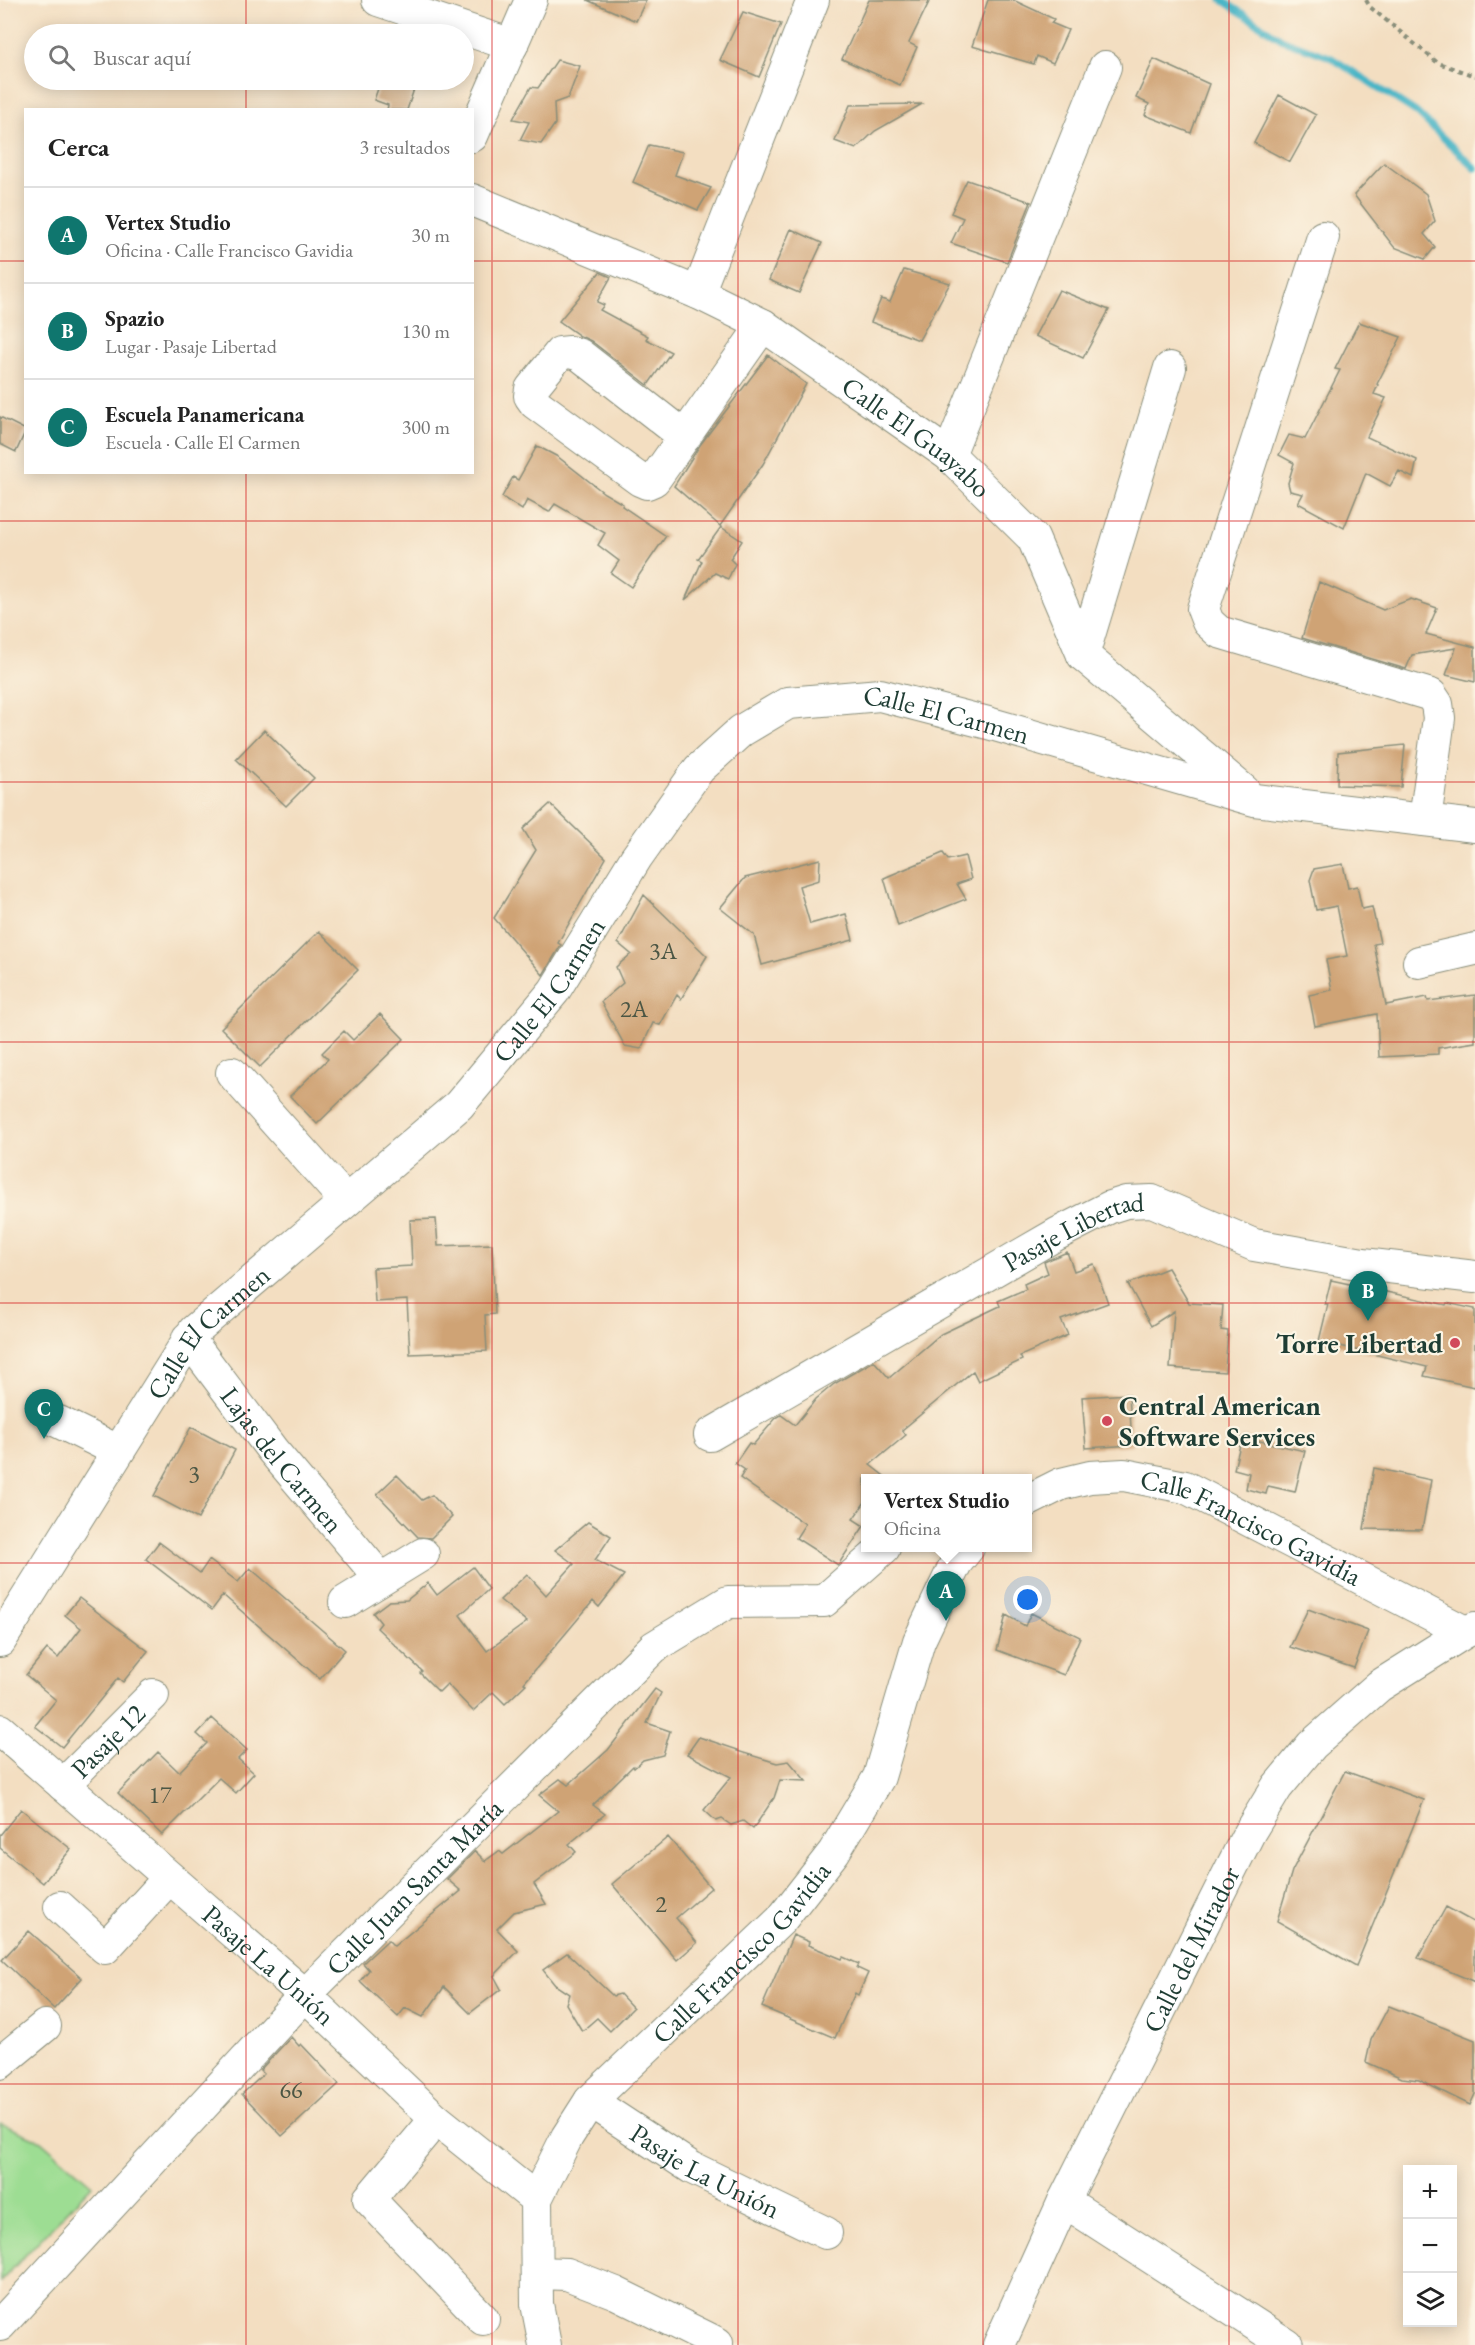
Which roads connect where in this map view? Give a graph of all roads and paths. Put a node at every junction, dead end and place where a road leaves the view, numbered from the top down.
1 (378, 0) edge
2 (531, 0) edge
3 (813, 0) edge
4 (1366, 0) edge
5 (449, 24) edge
6 (474, 32) edge
7 (512, 45) junction
8 (1105, 68) dead end
9 (1475, 76) edge
10 (474, 131) edge
11 (474, 201) edge
12 (1323, 237) dead end
13 (698, 293) junction
14 (763, 325) junction
15 (1170, 368) dead end
16 (685, 436) junction
17 (949, 455) junction
18 (1083, 655) junction
19 (1254, 800) junction
20 (1425, 820) junction
21 (1475, 826) edge
22 (1475, 949) edge
23 (1419, 962) dead end
24 (232, 1073) dead end
25 (346, 1201) junction
26 (1475, 1277) edge
27 (188, 1338) junction
28 (59, 1422) dead end
29 (710, 1435) dead end
30 (118, 1451) junction
31 (1032, 1498) edge
32 (879, 1552) edge
33 (965, 1552) edge
34 (423, 1554) dead end
35 (381, 1579) junction
36 (345, 1602) dead end
37 (1470, 1630) edge
38 (0, 1641) edge
39 (153, 1695) dead end
40 (0, 1730) edge
41 (63, 1785) junction
42 (169, 1878) junction
43 (60, 1906) dead end
44 (305, 1995) junction
45 (45, 2026) dead end
46 (0, 2063) edge
47 (590, 2101) junction
48 (436, 2119) junction
49 (536, 2199) junction
50 (1064, 2201) junction
51 (826, 2233) dead end
52 (537, 2273) junction
53 (483, 2319) dead end
54 (0, 2325) edge
55 (717, 2343) dead end
56 (545, 2345) edge
57 (999, 2345) edge
58 (1287, 2345) edge

1 - 5 street
2 - 7 street
3 - 13 street
4 - 9 path
6 - 7 street
7 - 10 street
8 - 17 street
11 - 13 street, Calle El Guayabo
12 - 20 street
13 - 14 street, Calle El Guayabo
14 - 16 street
14 - 17 street, Calle El Guayabo
15 - 18 street
16 - 16 street
17 - 18 street, Calle El Guayabo
18 - 19 street, Calle El Guayabo
19 - 20 street, Calle El Carmen
19 - 25 street, Calle El Carmen
20 - 21 street, Calle El Carmen
22 - 23 street
24 - 25 street
25 - 27 street, Calle El Carmen
26 - 29 street, Pasaje Libertad
27 - 30 street, Calle El Carmen
27 - 35 street, Lajas del Carmen
28 - 30 street
30 - 38 street, Calle El Carmen
31 - 37 street, Calle Francisco Gavidia
32 - 44 street, Calle Juan Santa María
33 - 47 street, Calle Francisco Gavidia
34 - 35 street
35 - 36 street
37 - 50 street, Calle del Mirador
39 - 41 street, Pasaje 12
40 - 41 street, Pasaje La Unión
41 - 42 street, Pasaje La Unión
42 - 43 street
42 - 44 street, Pasaje La Unión
44 - 48 street, Pasaje La Unión
44 - 54 street, Calle Juan Santa María
45 - 46 street
47 - 49 street, Calle Francisco Gavidia
47 - 51 street, Pasaje La Unión
48 - 49 street, Pasaje La Unión
48 - 53 street
49 - 52 street, Calle Francisco Gavidia
50 - 57 street, Calle del Mirador
50 - 58 street
52 - 55 street
52 - 56 street, Calle Francisco Gavidia

